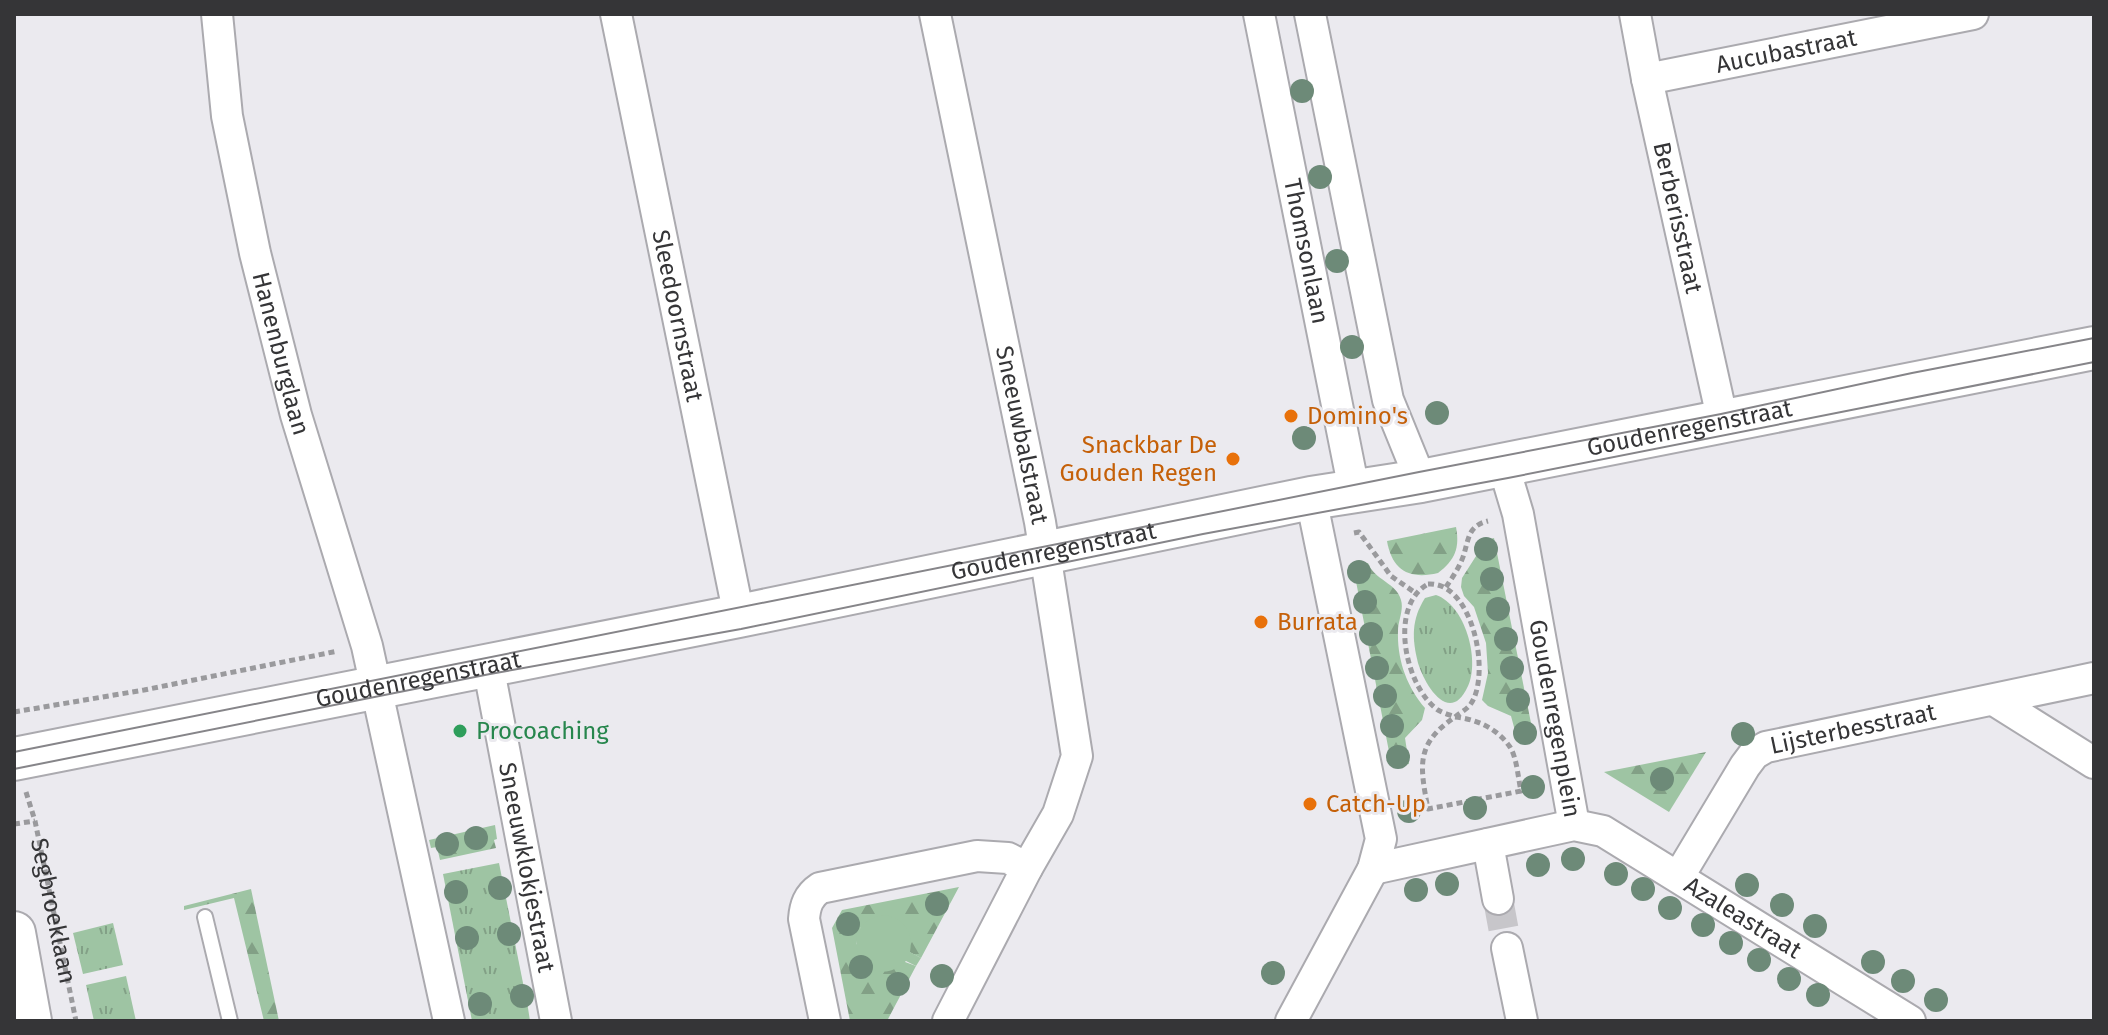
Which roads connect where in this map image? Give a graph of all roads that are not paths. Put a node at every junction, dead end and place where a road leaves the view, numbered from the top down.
1 (217, 14) edge
2 (616, 14) edge
3 (935, 14) edge
4 (1259, 14) edge
5 (1310, 14) edge
6 (1635, 14) edge
7 (1973, 14) edge
8 (1647, 79) junction
9 (2094, 348) edge
10 (1723, 422) junction
11 (1503, 464) junction
12 (1421, 481) junction
13 (1354, 490) junction
14 (1311, 498) junction
15 (1045, 554) junction
16 (739, 616) junction
17 (488, 665) junction
18 (2094, 678) edge
19 (374, 687) junction
20 (1994, 700) junction
21 (15, 759) edge
22 (2094, 763) edge
23 (1574, 825) junction
24 (1488, 844) junction
25 (1027, 868) junction
26 (1373, 869) junction
27 (1679, 876) junction
28 (1498, 899) tunnel mouth
29 (205, 917) dead end
30 (14, 933) edge
31 (1507, 948) tunnel mouth
32 (30, 1021) edge
33 (230, 1021) edge
34 (449, 1021) edge
35 (556, 1021) edge
36 (825, 1021) edge
37 (948, 1021) edge
38 (1291, 1021) edge
39 (1522, 1021) edge
40 (1910, 1021) edge

1 - 19 street, Hanenburglaan
2 - 16 street, Sleedoornstraat
3 - 15 street, Sneeuwbalstraat
4 - 13 street, Thomsonlaan
5 - 12 street, Thomsonlaan
6 - 8 street, Berberisstraat
7 - 8 street, Aucubastraat
8 - 10 street, Berberisstraat
9 - 10 street, Goudenregenstraat
10 - 11 street, Goudenregenstraat
11 - 12 street, Goudenregenstraat
11 - 23 street, Goudenregenplein
12 - 13 street, Goudenregenstraat
13 - 14 street, Goudenregenstraat
14 - 15 street, Goudenregenstraat
14 - 26 street
15 - 16 street, Goudenregenstraat
15 - 25 street, Sneeuwbalstraat
16 - 17 street, Goudenregenstraat
17 - 19 street, Goudenregenstraat
17 - 35 street, Sneeuwklokjestraat
18 - 20 street, Lijsterbesstraat
19 - 21 street, Goudenregenstraat
19 - 34 street
20 - 22 street
20 - 27 street, Lijsterbesstraat
23 - 24 street, Goudenregenplein
23 - 27 street, Azaleastraat
24 - 26 street, Goudenregenplein
24 - 28 street
25 - 36 street
25 - 37 street, Sneeuwbalstraat
26 - 38 street
27 - 40 street, Azaleastraat
29 - 33 lane
30 - 32 street, Segbroeklaan
31 - 39 street

